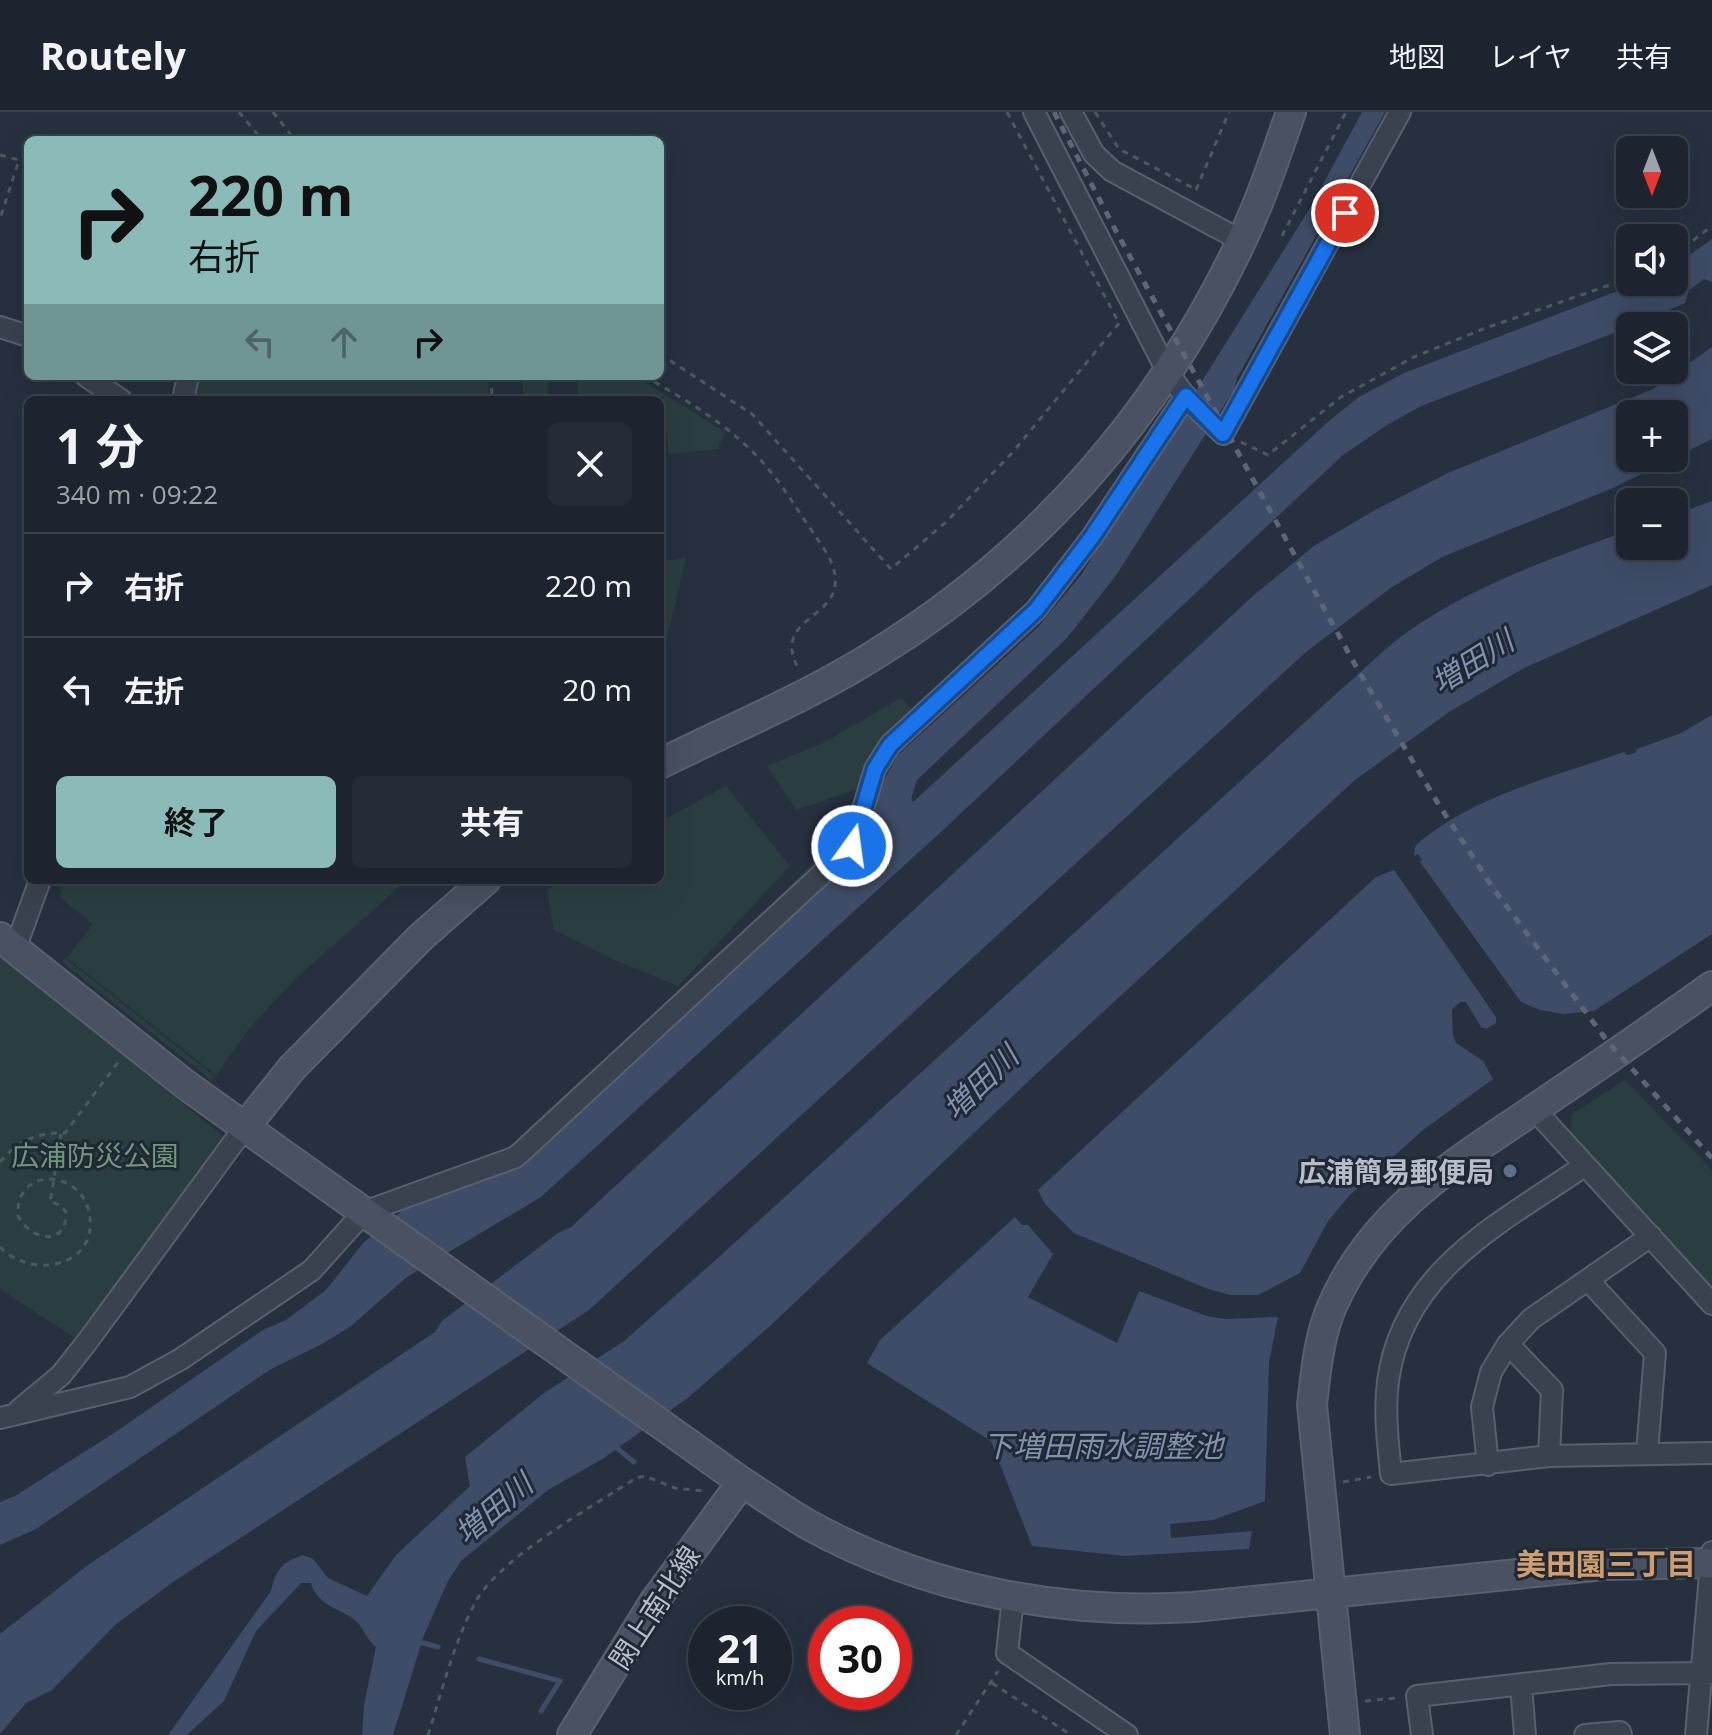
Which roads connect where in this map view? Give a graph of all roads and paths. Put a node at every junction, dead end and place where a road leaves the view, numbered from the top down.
1 (239, 112) edge
2 (273, 112) edge
3 (1007, 112) edge
4 (1034, 112) edge
5 (1071, 112) edge
6 (1095, 112) edge
7 (1229, 112) edge
8 (1291, 112) edge
9 (1346, 112) edge
10 (1400, 112) edge
11 (259, 136) edge
12 (292, 136) edge
13 (0, 155) edge
14 (1197, 190) junction
15 (1187, 212) junction
16 (0, 219) edge
17 (1712, 226) edge
18 (1282, 236) dead end
19 (1242, 241) junction
20 (1688, 244) edge
21 (1616, 283) edge
22 (1133, 305) junction
23 (1119, 323) junction
24 (0, 327) edge
25 (24, 335) edge
26 (664, 357) edge
27 (1168, 373) junction
28 (92, 380) edge
29 (650, 380) edge
30 (115, 396) edge
31 (1187, 398) junction
32 (1221, 432) junction
33 (811, 689) junction
34 (664, 762) edge
35 (38, 884) edge
36 (481, 884) edge
37 (8, 943) edge
38 (1712, 986) edge
39 (127, 1051) dead end
40 (1534, 1109) junction
41 (245, 1127) junction
42 (61, 1133) junction
43 (0, 1162) edge
44 (1584, 1166) junction
45 (54, 1179) junction
46 (368, 1215) junction
47 (1651, 1236) junction
48 (0, 1247) edge
49 (1588, 1280) junction
50 (1712, 1304) edge
51 (1508, 1344) junction
52 (7, 1416) edge
53 (1647, 1452) junction
54 (1712, 1453) edge
55 (1549, 1456) junction
56 (1488, 1465) junction
57 (1391, 1474) junction
58 (742, 1482) junction
59 (1337, 1483) dead end
60 (704, 1491) dead end
61 (1712, 1559) edge
62 (1331, 1594) junction
63 (1013, 1598) junction
64 (1007, 1653) junction
65 (1706, 1672) edge
66 (992, 1683) junction
67 (1521, 1685) junction
68 (1417, 1696) junction
69 (1362, 1701) dead end
70 (428, 1735) edge
71 (572, 1735) edge
72 (956, 1735) edge
73 (1071, 1735) edge
74 (1127, 1735) edge
75 (1345, 1735) edge
76 (1422, 1735) edge
77 (1525, 1735) edge
78 (1585, 1735) edge
79 (1621, 1735) edge
80 (1696, 1735) edge

1 - 11 path
2 - 12 path
3 - 23 path
4 - 22 street
5 - 15 street
6 - 14 path
7 - 14 path
8 - 19 street
9 - 18 path
10 - 32 street
13 - 16 path
14 - 15 path
15 - 19 street
17 - 20 path
19 - 27 street
21 - 32 path
22 - 23 path
22 - 27 street
23 - 26 path
24 - 25 street
27 - 31 street
27 - 33 street
28 - 30 street
29 - 33 path
31 - 32 street
31 - 46 street
33 - 34 street
35 - 37 street
36 - 41 street
37 - 41 street
38 - 40 street
39 - 42 path
40 - 44 street
40 - 62 street
41 - 46 street
41 - 52 street
42 - 43 path
42 - 45 path
44 - 47 street
44 - 57 street
45 - 45 path
45 - 48 path
46 - 52 street
46 - 58 street
47 - 49 street
47 - 50 street
49 - 51 street
49 - 53 street
51 - 55 street
51 - 56 street
53 - 54 street
53 - 55 street
55 - 56 street
56 - 57 street
57 - 59 path
58 - 63 street
58 - 71 street, 閖上南北線
60 - 70 path
61 - 62 street
61 - 65 street
62 - 63 street
62 - 75 street
63 - 64 street
64 - 66 path
64 - 74 street
65 - 67 street
65 - 80 street
66 - 72 path
66 - 73 path
67 - 68 street
67 - 77 street
68 - 69 path
68 - 76 street
78 - 79 street

